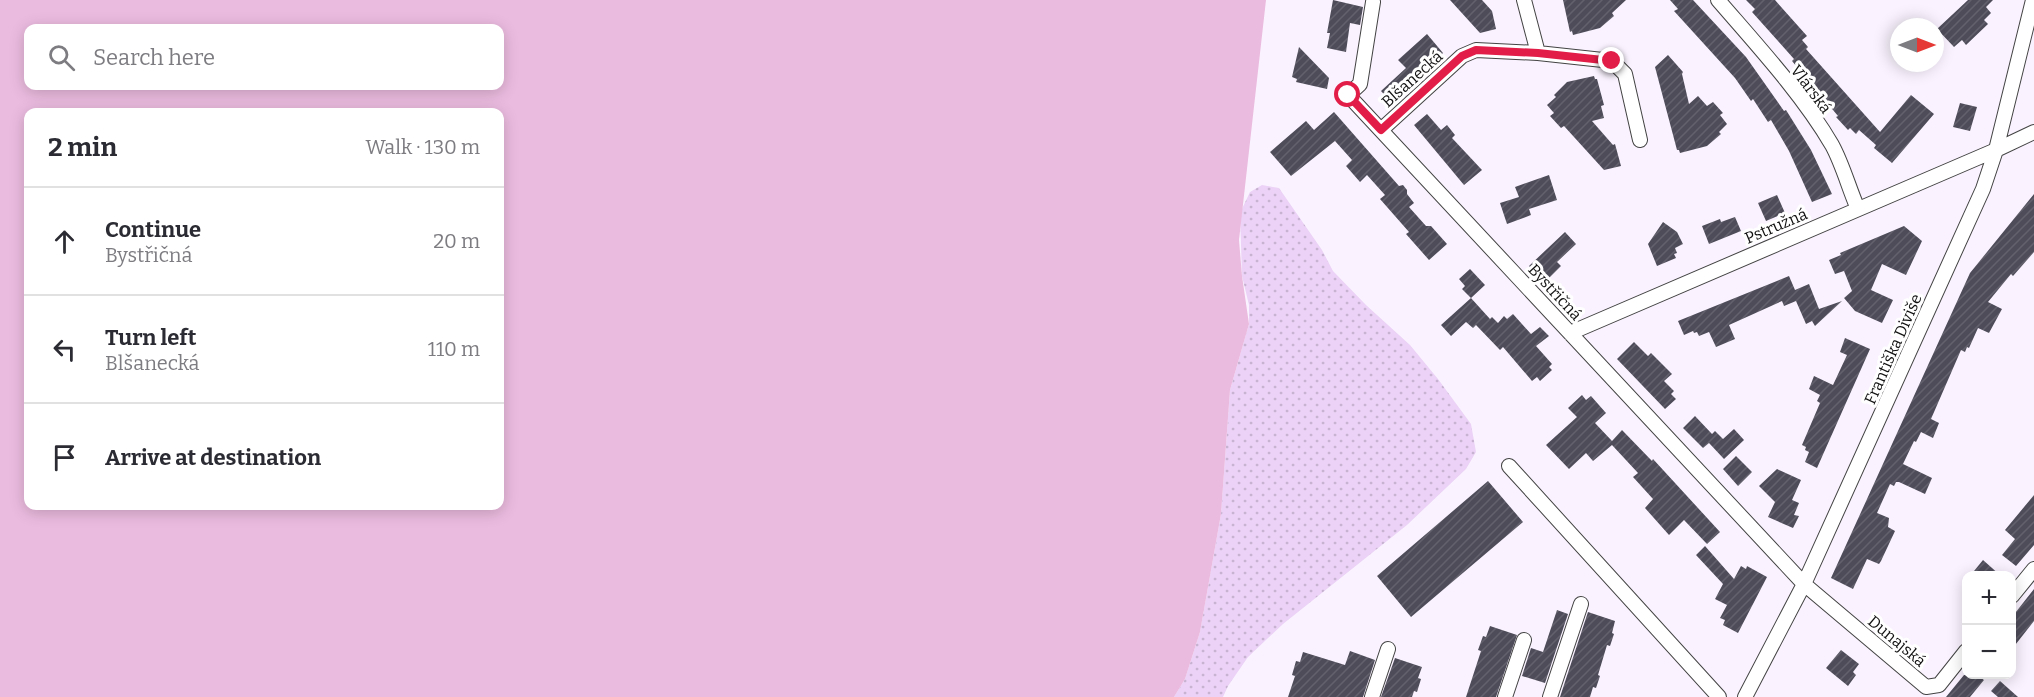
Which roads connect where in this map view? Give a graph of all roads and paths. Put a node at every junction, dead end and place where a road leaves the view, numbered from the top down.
1 (1524, 0) edge
2 (1718, 0) edge
3 (2033, 0) edge
4 (1373, 2) dead end
5 (1538, 53) junction
6 (1381, 130) junction
7 (2034, 132) edge
8 (1641, 140) dead end
9 (1996, 150) junction
10 (1858, 209) junction
11 (1570, 333) junction
12 (1509, 466) dead end
13 (2034, 569) edge
14 (1804, 584) junction
15 (2016, 591) edge
16 (1581, 604) dead end
17 (1524, 640) dead end
18 (1388, 649) dead end
19 (1962, 656) edge
20 (1372, 697) edge
21 (1505, 697) edge
22 (1550, 697) edge
23 (1719, 697) edge
24 (1745, 697) edge

1 - 5 street
2 - 10 street, Vlárská
3 - 9 street, Františka Diviše
4 - 6 street, Bystřičná
5 - 6 street, Blšanecká
5 - 8 street, Blšanecká
6 - 11 street, Bystřičná
7 - 9 street, Pstružná
9 - 10 street, Pstružná
9 - 14 street, Františka Diviše
10 - 11 street, Pstružná
11 - 14 street, Bystřičná
12 - 23 street
13 - 15 street
14 - 19 street, Dunajská
14 - 24 street, Františka Diviše
16 - 22 street
17 - 21 street
18 - 20 street

